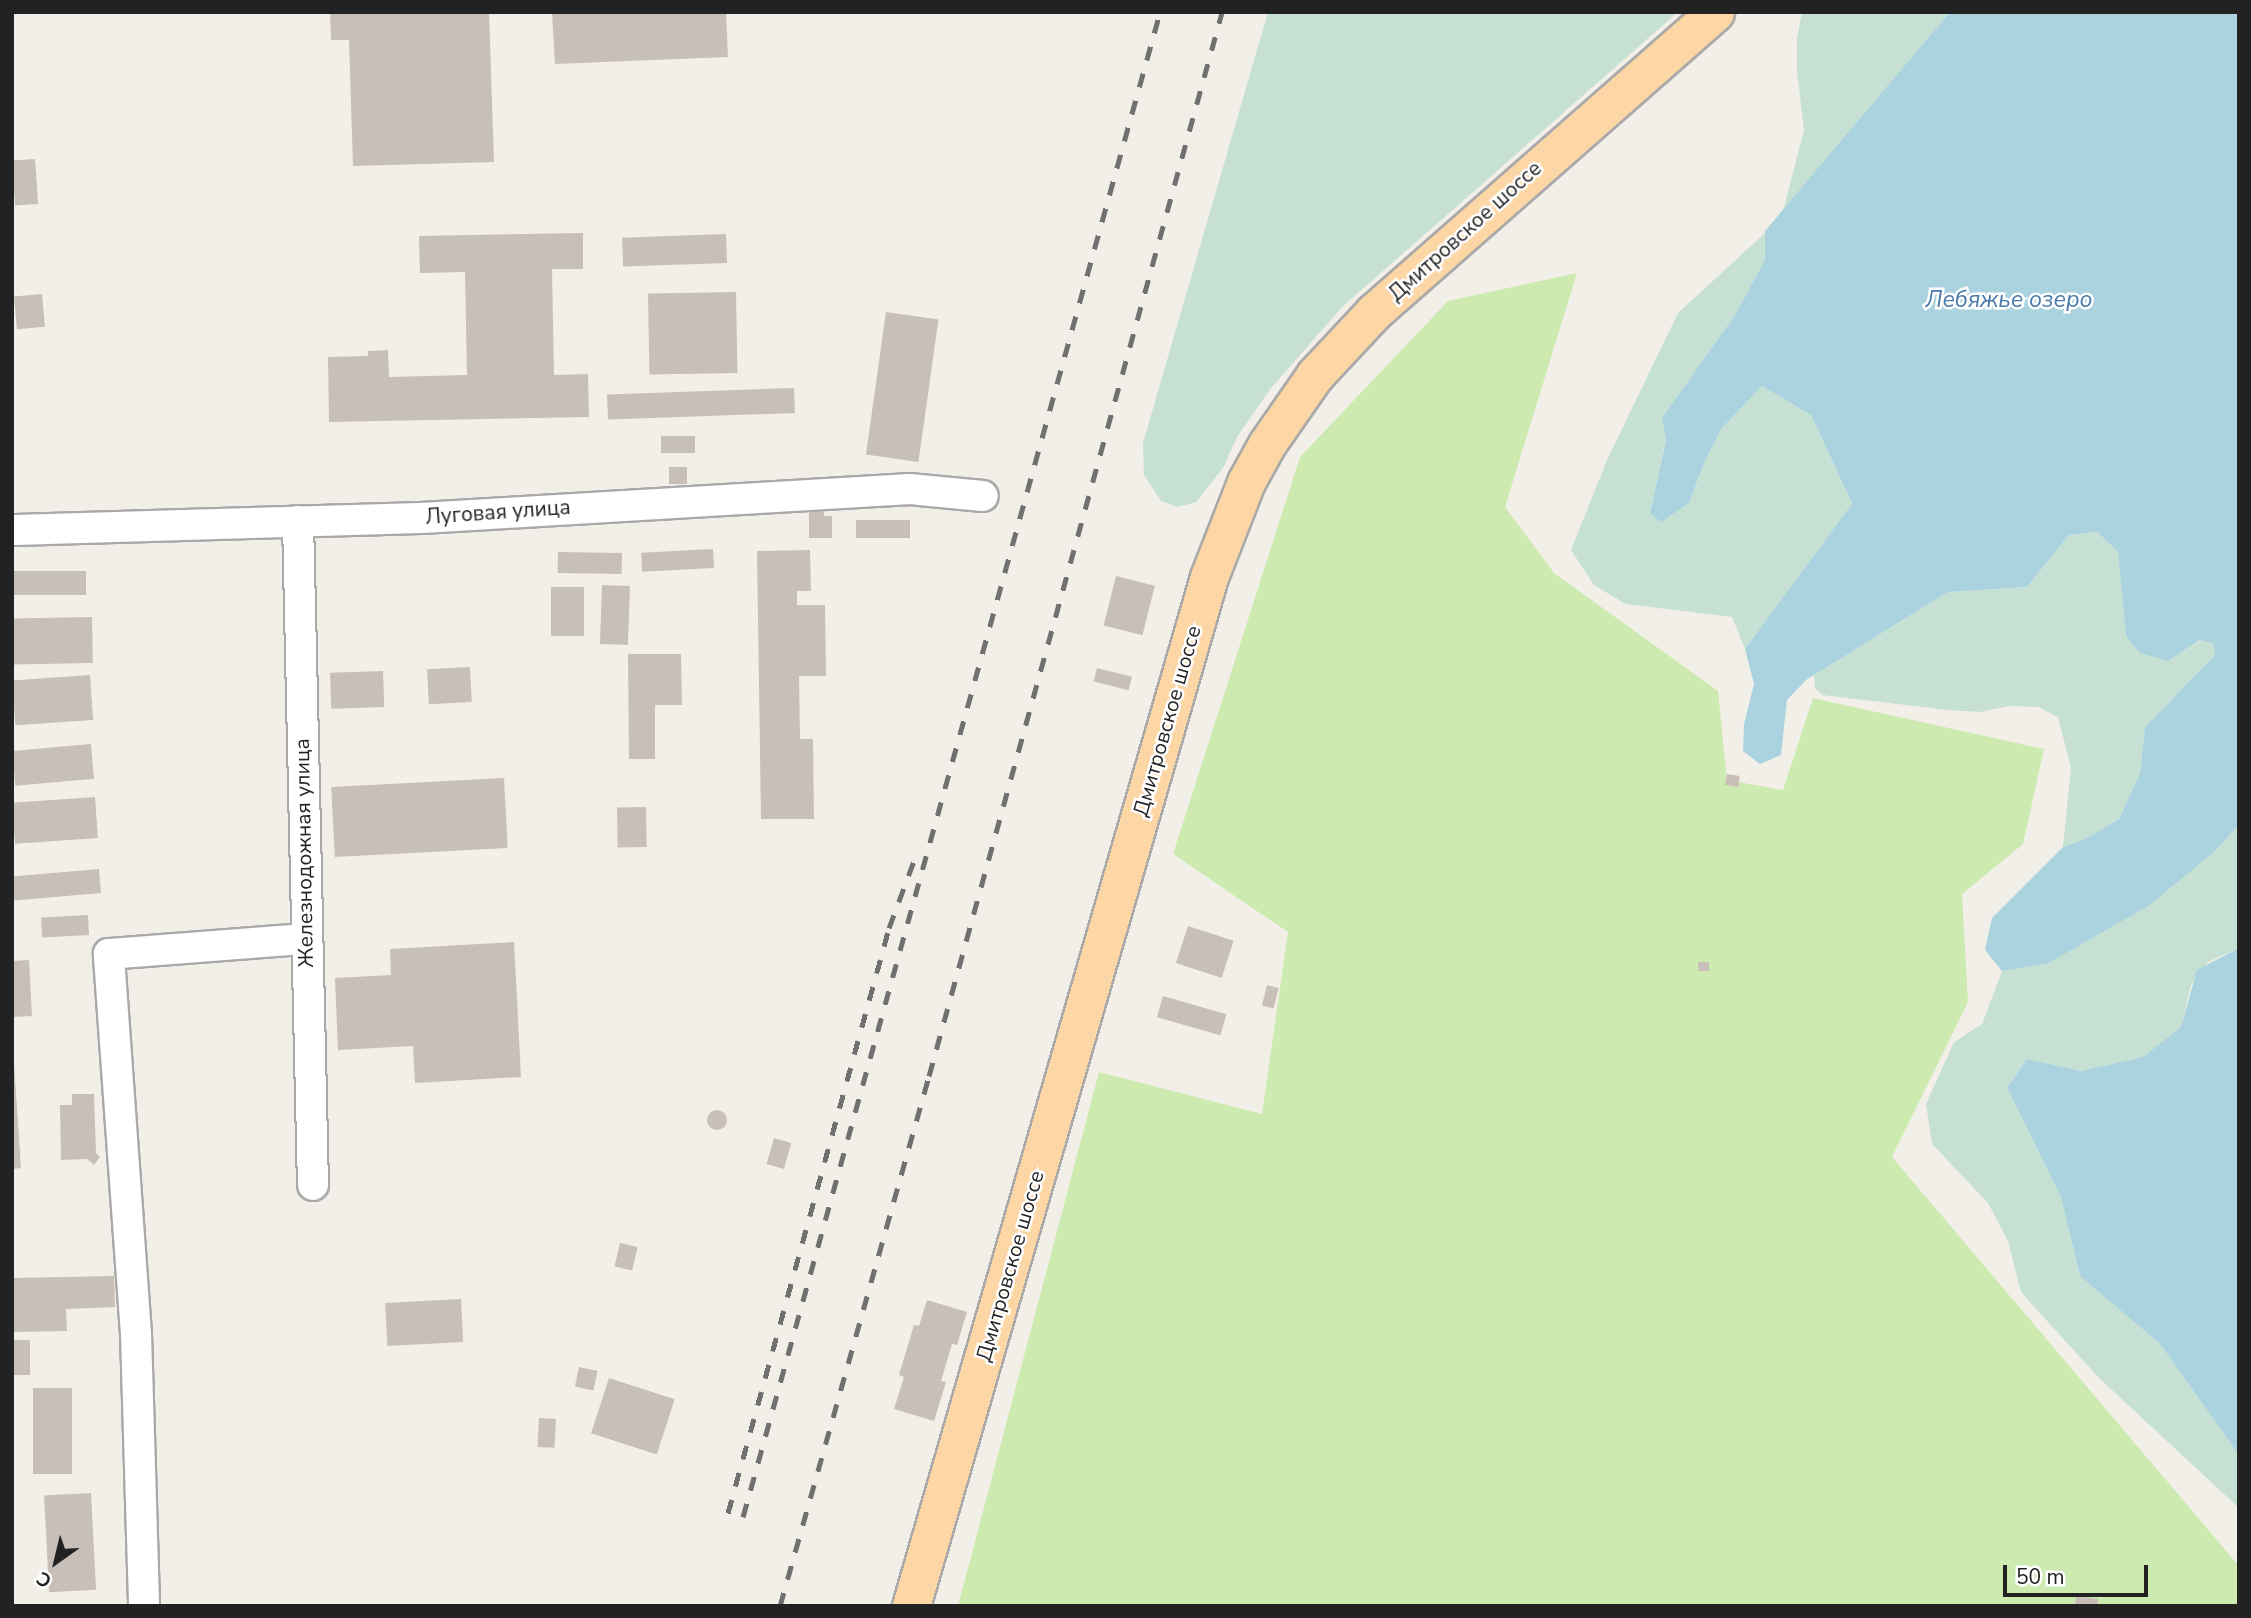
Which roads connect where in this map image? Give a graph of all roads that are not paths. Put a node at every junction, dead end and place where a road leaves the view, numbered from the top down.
1 (1715, 12) edge
2 (982, 496) dead end
3 (298, 521) junction
4 (12, 530) edge
5 (306, 939) junction
6 (313, 1185) dead end
7 (144, 1603) dead end
8 (911, 1606) edge

1 - 8 main road, Дмитровское шоссе
2 - 3 street, Луговая улица
3 - 4 street, Луговая улица
3 - 5 street, Железнодожная улица
5 - 6 street, Железнодожная улица
5 - 7 street

